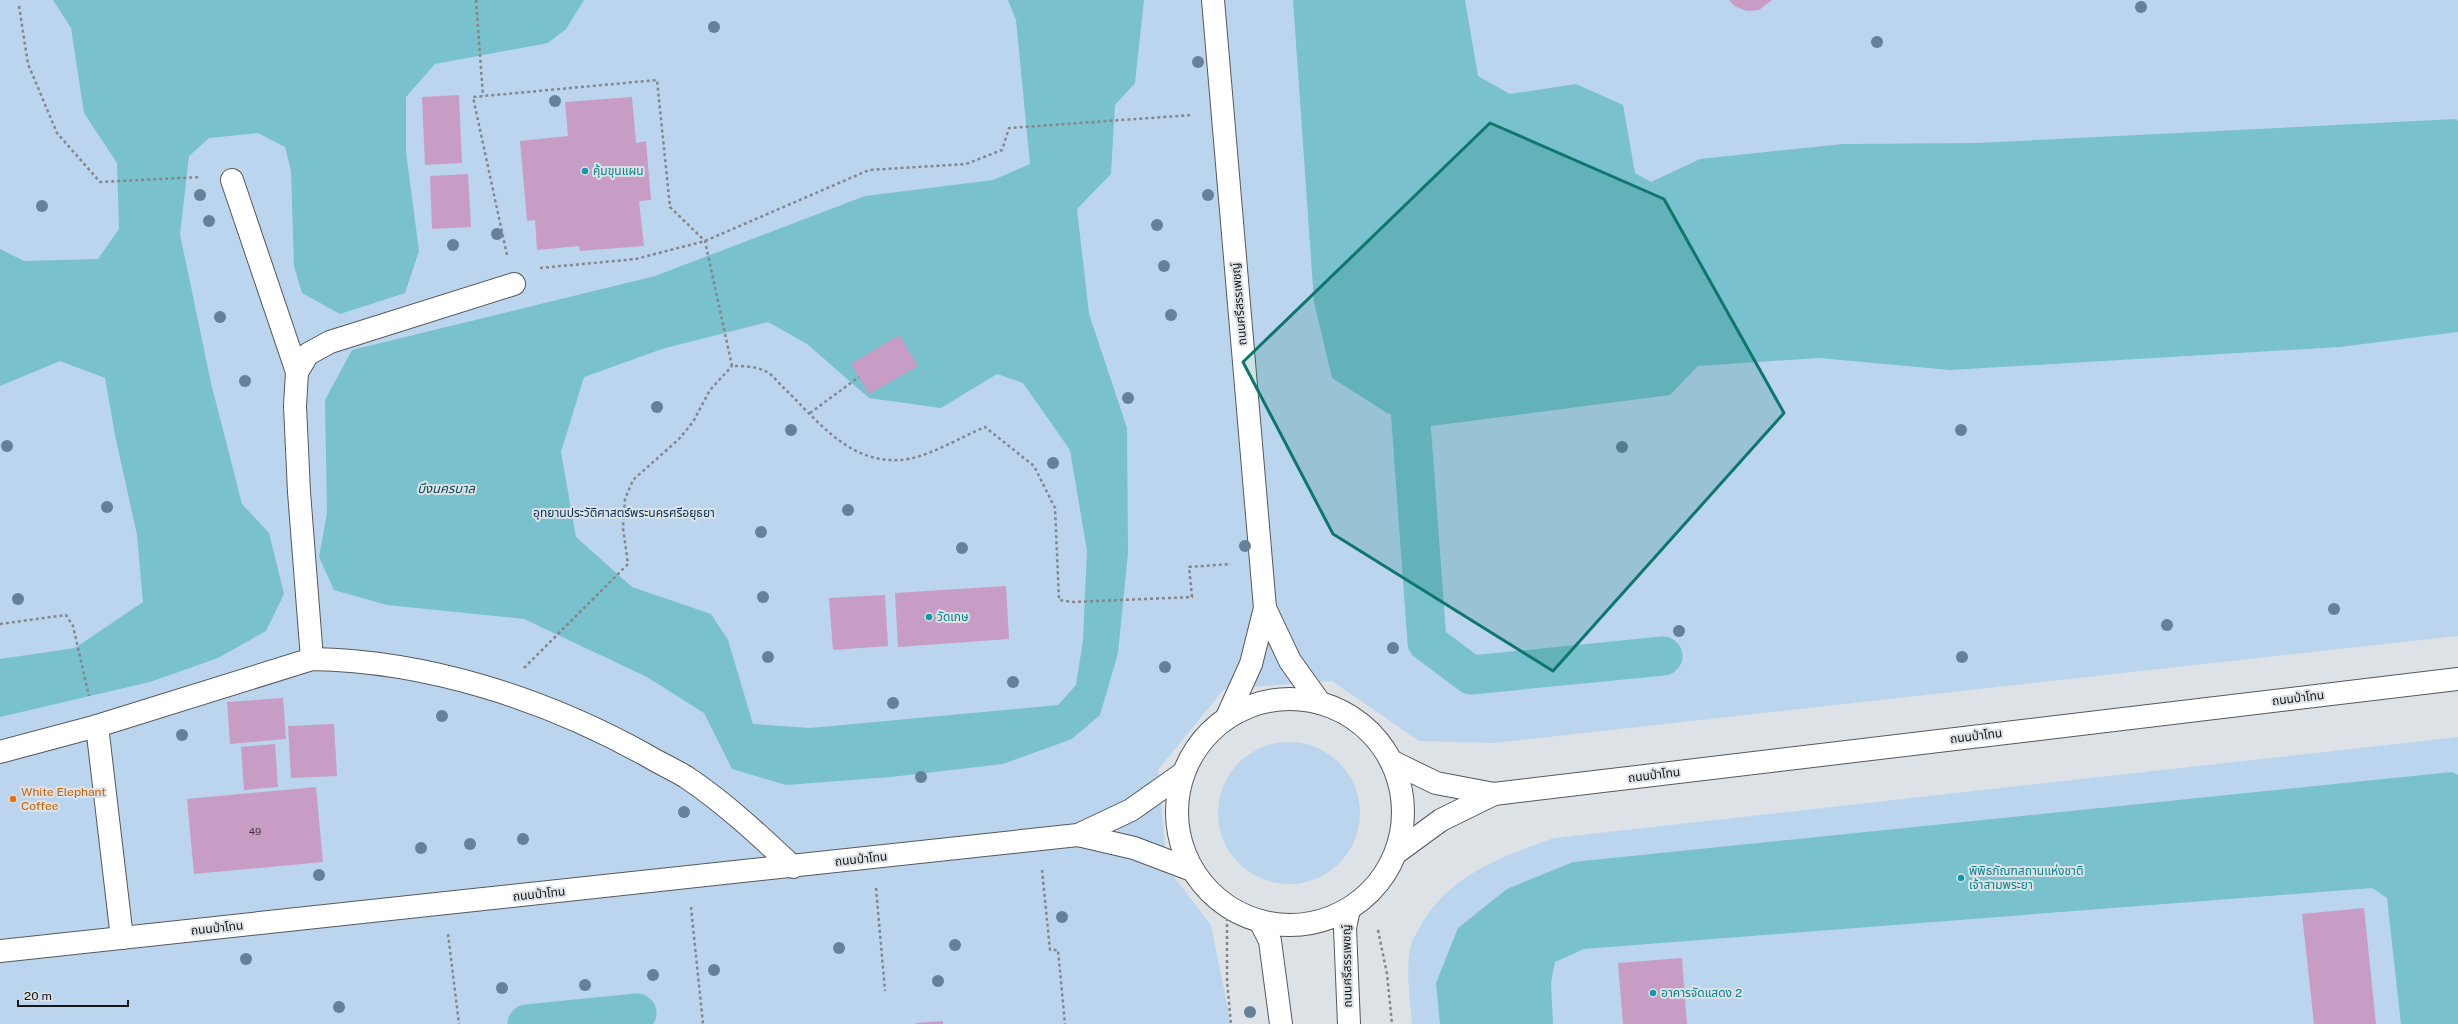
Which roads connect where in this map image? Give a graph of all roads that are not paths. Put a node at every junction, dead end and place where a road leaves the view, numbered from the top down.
1 (1213, 0) edge
2 (232, 180) dead end
3 (514, 284) road end
4 (297, 372) junction
5 (1265, 608) junction
6 (312, 659) junction
7 (2458, 679) edge
8 (1320, 703) junction
9 (1227, 717) junction
10 (97, 726) junction
11 (0, 752) edge
12 (1391, 761) junction
13 (1182, 774) junction
14 (1494, 794) junction
15 (1078, 835) junction
16 (1396, 852) junction
17 (793, 867) junction
18 (1192, 870) junction
19 (1349, 909) junction
20 (1260, 921) junction
21 (122, 938) junction
22 (0, 951) edge
23 (1281, 1024) edge
24 (1349, 1024) edge

1 - 5 main road, ถนนศรีสรรเพชญ์
2 - 4 main road
3 - 4 main road
4 - 6 main road
5 - 8 main road, ถนนศรีสรรเพชญ์
5 - 9 main road, ถนนศรีสรรเพชญ์
6 - 10 main road
6 - 17 main road
7 - 14 main road, ถนนป่าโทน
8 - 9 main road
8 - 12 main road
9 - 13 main road
10 - 11 main road
10 - 21 main road
12 - 14 main road, ถนนป่าโทน
12 - 16 main road
13 - 15 main road, ถนนป่าโทน
13 - 18 main road
14 - 16 main road, ถนนป่าโทน
15 - 17 main road, ถนนป่าโทน
15 - 18 main road, ถนนป่าโทน
16 - 19 main road
17 - 21 main road, ถนนป่าโทน
18 - 20 main road
19 - 20 main road
19 - 24 main road, ถนนศรีสรรเพชญ์
20 - 23 main road
21 - 22 main road, ถนนป่าโทน

